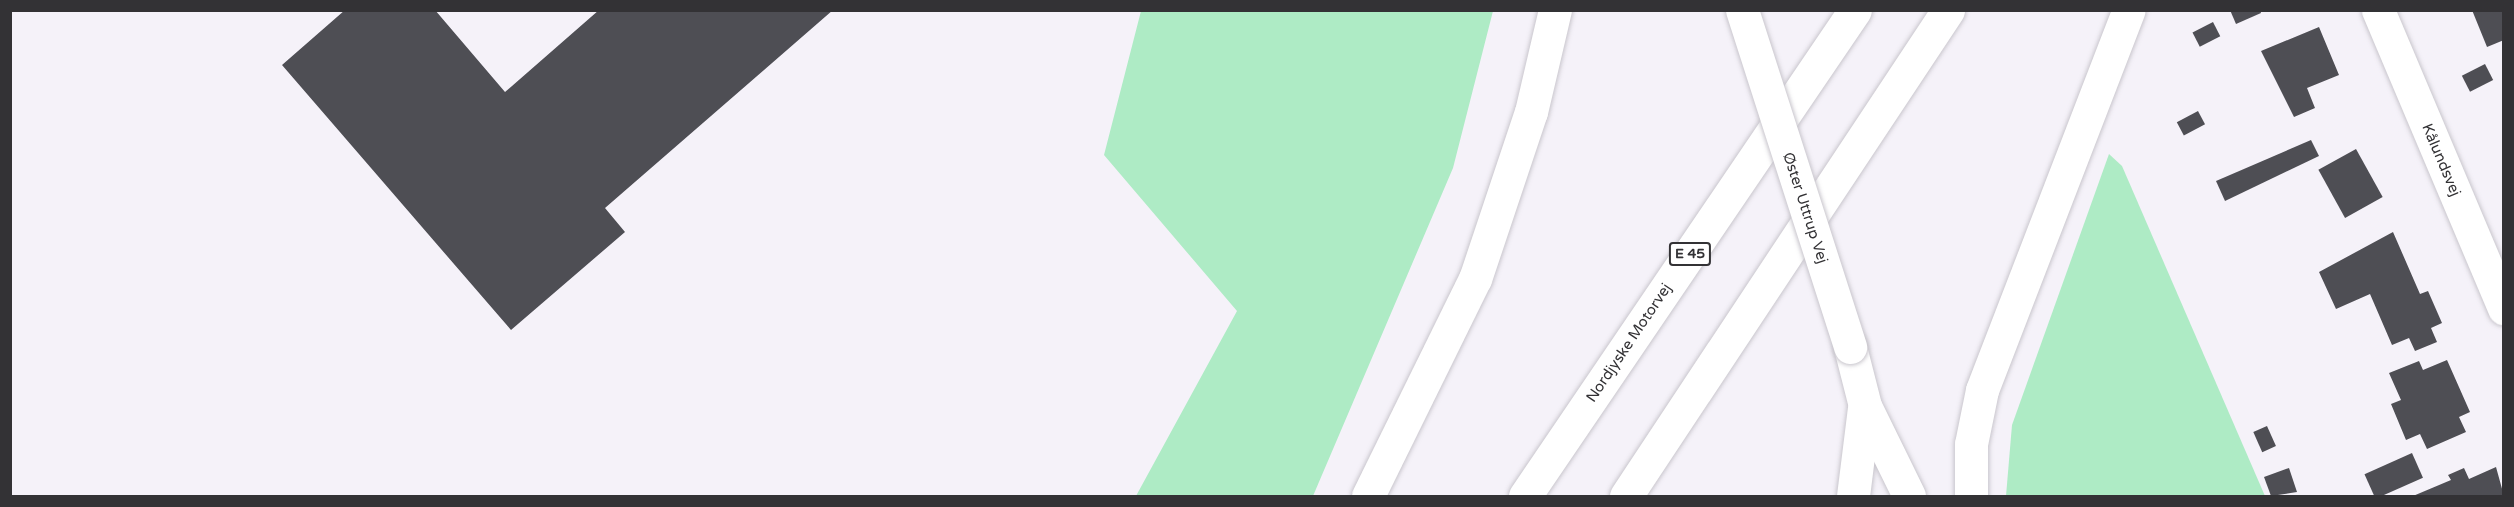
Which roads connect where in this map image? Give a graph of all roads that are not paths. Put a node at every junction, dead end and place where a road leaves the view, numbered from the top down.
1 (1555, 10) edge
2 (1742, 10) edge
3 (1855, 10) edge
4 (1948, 10) edge
5 (2129, 10) edge
6 (2378, 10) edge
7 (2504, 309) edge
8 (1865, 406) junction
9 (1368, 496) edge
10 (1525, 496) edge
11 (1626, 496) edge
12 (1853, 496) edge
13 (1909, 496) edge
14 (1971, 496) edge

1 - 9 main road
2 - 8 main road, Øster Uttrup Vej, bridge
3 - 10 main road, Nordjyske Motorvej / E 45
4 - 11 main road
5 - 14 main road
6 - 7 main road, Kålundsvej
8 - 12 main road, Øster Uttrup Vej
8 - 13 main road, Øster Uttrup Vej

